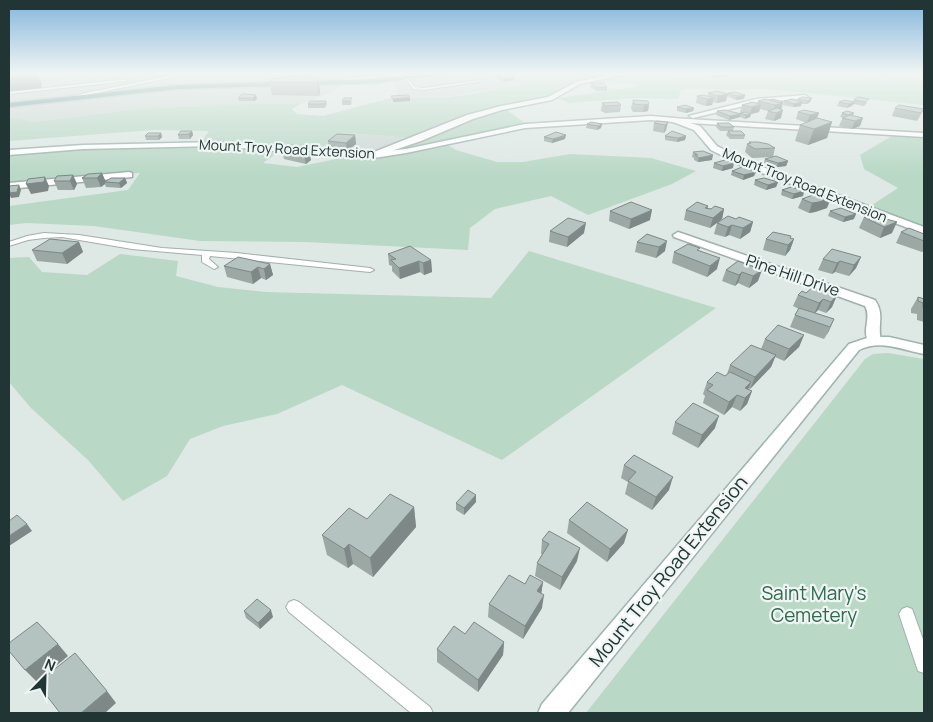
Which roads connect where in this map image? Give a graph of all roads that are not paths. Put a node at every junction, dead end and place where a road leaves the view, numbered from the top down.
1 (507, 108) edge
2 (727, 108) edge
3 (674, 120) junction
4 (924, 136) edge
5 (9, 153) edge
6 (368, 156) junction
7 (129, 175) dead end
8 (9, 186) edge
9 (924, 231) edge
10 (678, 235) dead end
11 (76, 236) junction
12 (9, 244) edge
13 (61, 246) edge
14 (206, 254) junction
15 (214, 267) dead end
16 (370, 270) dead end
17 (874, 340) junction
18 (924, 350) edge
19 (294, 606) dead end
20 (907, 614) dead end
21 (924, 665) edge
22 (424, 713) edge
23 (551, 713) edge

1 - 6 street
2 - 3 street
3 - 4 street
3 - 6 street, Mount Troy Road Extension
3 - 9 street, Mount Troy Road Extension
5 - 6 street, Mount Troy Road Extension
7 - 8 street
10 - 17 street, Pine Hill Drive
11 - 12 lane
11 - 13 lane
11 - 14 lane
14 - 15 lane
14 - 16 lane
17 - 18 street
17 - 23 street, Mount Troy Road Extension
19 - 22 lane
20 - 21 lane

